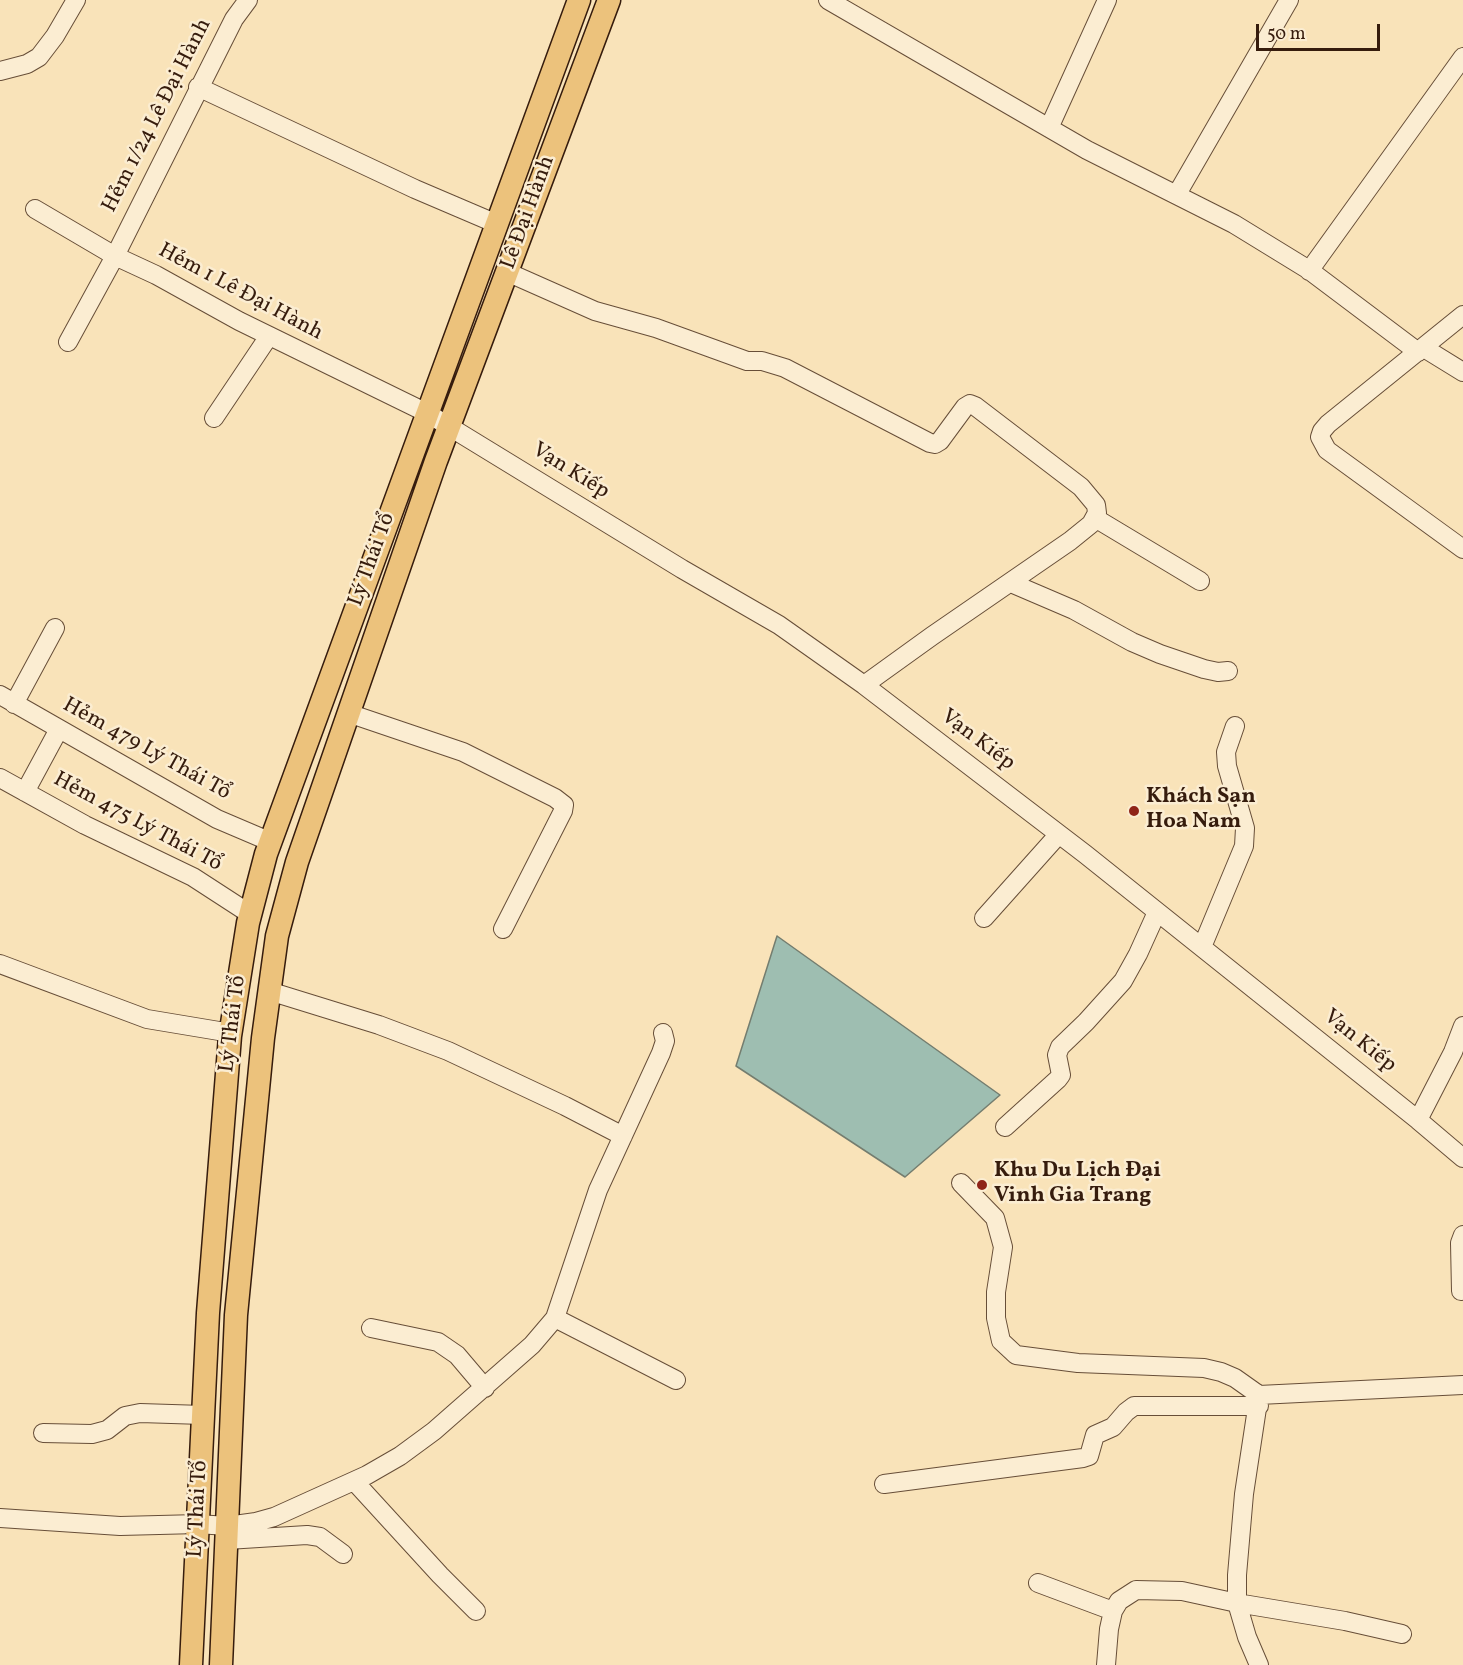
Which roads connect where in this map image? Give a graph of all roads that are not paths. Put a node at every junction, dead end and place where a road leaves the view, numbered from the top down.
1 (76, 0) edge
2 (248, 0) edge
3 (579, 0) edge
4 (609, 0) edge
5 (828, 0) edge
6 (1107, 0) edge
7 (1289, 0) edge
8 (1463, 57) edge
9 (0, 71) edge
10 (198, 87) junction
11 (1050, 128) junction
12 (1177, 194) junction
13 (35, 209) dead end
14 (496, 224) junction
15 (115, 256) junction
16 (1309, 271) junction
17 (507, 272) junction
18 (1463, 315) edge
19 (269, 336) junction
20 (68, 342) dead end
21 (1421, 350) junction
22 (1463, 372) edge
23 (427, 413) junction
24 (214, 418) dead end
25 (450, 427) junction
26 (1095, 518) junction
27 (1463, 549) edge
28 (1200, 581) dead end
29 (1011, 583) junction
30 (55, 628) dead end
31 (1228, 671) dead end
32 (864, 685) junction
33 (7, 700) edge
34 (348, 713) junction
35 (1235, 726) dead end
36 (59, 729) junction
37 (0, 779) edge
38 (25, 792) junction
39 (1059, 834) junction
40 (271, 842) junction
41 (1157, 912) junction
42 (250, 914) junction
43 (984, 918) dead end
44 (503, 929) dead end
45 (1202, 947) junction
46 (0, 964) edge
47 (269, 991) junction
48 (1463, 1026) edge
49 (231, 1033) junction
50 (663, 1033) dead end
51 (1418, 1120) junction
52 (1005, 1127) dead end
53 (623, 1136) junction
54 (1463, 1158) edge
55 (961, 1183) dead end
56 (1463, 1235) edge
57 (1461, 1291) dead end
58 (555, 1318) junction
59 (370, 1328) dead end
60 (676, 1380) dead end
61 (1463, 1385) edge
62 (485, 1388) junction
63 (1259, 1400) junction
64 (203, 1415) junction
65 (44, 1433) dead end
66 (354, 1481) junction
67 (884, 1484) dead end
68 (0, 1518) edge
69 (198, 1524) junction
70 (227, 1533) junction
71 (343, 1554) dead end
72 (1038, 1583) dead end
73 (1237, 1603) junction
74 (476, 1611) dead end
75 (1113, 1611) junction
76 (1402, 1634) dead end
77 (191, 1665) edge
78 (221, 1665) edge
79 (1106, 1665) edge
80 (1259, 1665) edge

1 - 9 street
2 - 10 street, Hẻm 1/24 Lê Đại Hành
3 - 14 main road, Lê Đại Hành
4 - 17 main road, Lê Đại Hành
5 - 11 street
6 - 11 street
7 - 12 street
8 - 16 street
10 - 14 street
10 - 15 street, Hẻm 1/24 Lê Đại Hành
11 - 12 street
12 - 16 street
13 - 15 street, Hẻm 1 Lê Đại Hành
14 - 23 main road, Lê Đại Hành
15 - 19 street, Hẻm 1 Lê Đại Hành
15 - 20 street, Hẻm 1/24 Lê Đại Hành
16 - 21 street
17 - 25 main road, Lê Đại Hành
17 - 26 street
18 - 21 street
19 - 23 street, Hẻm 1 Lê Đại Hành
19 - 24 street
21 - 22 street
21 - 27 street
23 - 25 street, Vạn Kiếp
23 - 40 main road, Lý Thái Tổ
25 - 32 street, Vạn Kiếp
25 - 34 main road, Lý Thái Tổ
26 - 28 street
26 - 29 street
29 - 31 street
29 - 32 street
30 - 33 street
32 - 39 street, Vạn Kiếp
33 - 36 street, Hẻm 479 Lý Thái Tổ
34 - 44 street
34 - 47 main road, Lý Thái Tổ
35 - 45 street
36 - 38 street
36 - 40 street, Hẻm 479 Lý Thái Tổ
37 - 38 street, Hẻm 475 Lý Thái Tổ
38 - 42 street, Hẻm 475 Lý Thái Tổ
39 - 41 street, Vạn Kiếp
39 - 43 street
40 - 42 main road, Lý Thái Tổ
41 - 45 street, Vạn Kiếp
41 - 52 street
42 - 49 main road, Lý Thái Tổ
45 - 51 street, Vạn Kiếp
46 - 49 street
47 - 53 street
47 - 70 main road, Lý Thái Tổ
48 - 51 street
49 - 64 main road, Lý Thái Tổ
50 - 53 street
51 - 54 street, Vạn Kiếp
53 - 58 street
55 - 63 street
56 - 57 street
58 - 60 street
58 - 62 street
59 - 62 street
61 - 63 street
62 - 66 street
63 - 67 street
63 - 73 street
64 - 65 street
64 - 69 main road, Lý Thái Tổ
66 - 70 street
66 - 74 street
68 - 69 street
69 - 70 street
69 - 77 main road, Lý Thái Tổ
70 - 71 street
70 - 78 main road, Lý Thái Tổ
72 - 75 street
73 - 75 street
73 - 76 street
73 - 80 street
75 - 79 street

